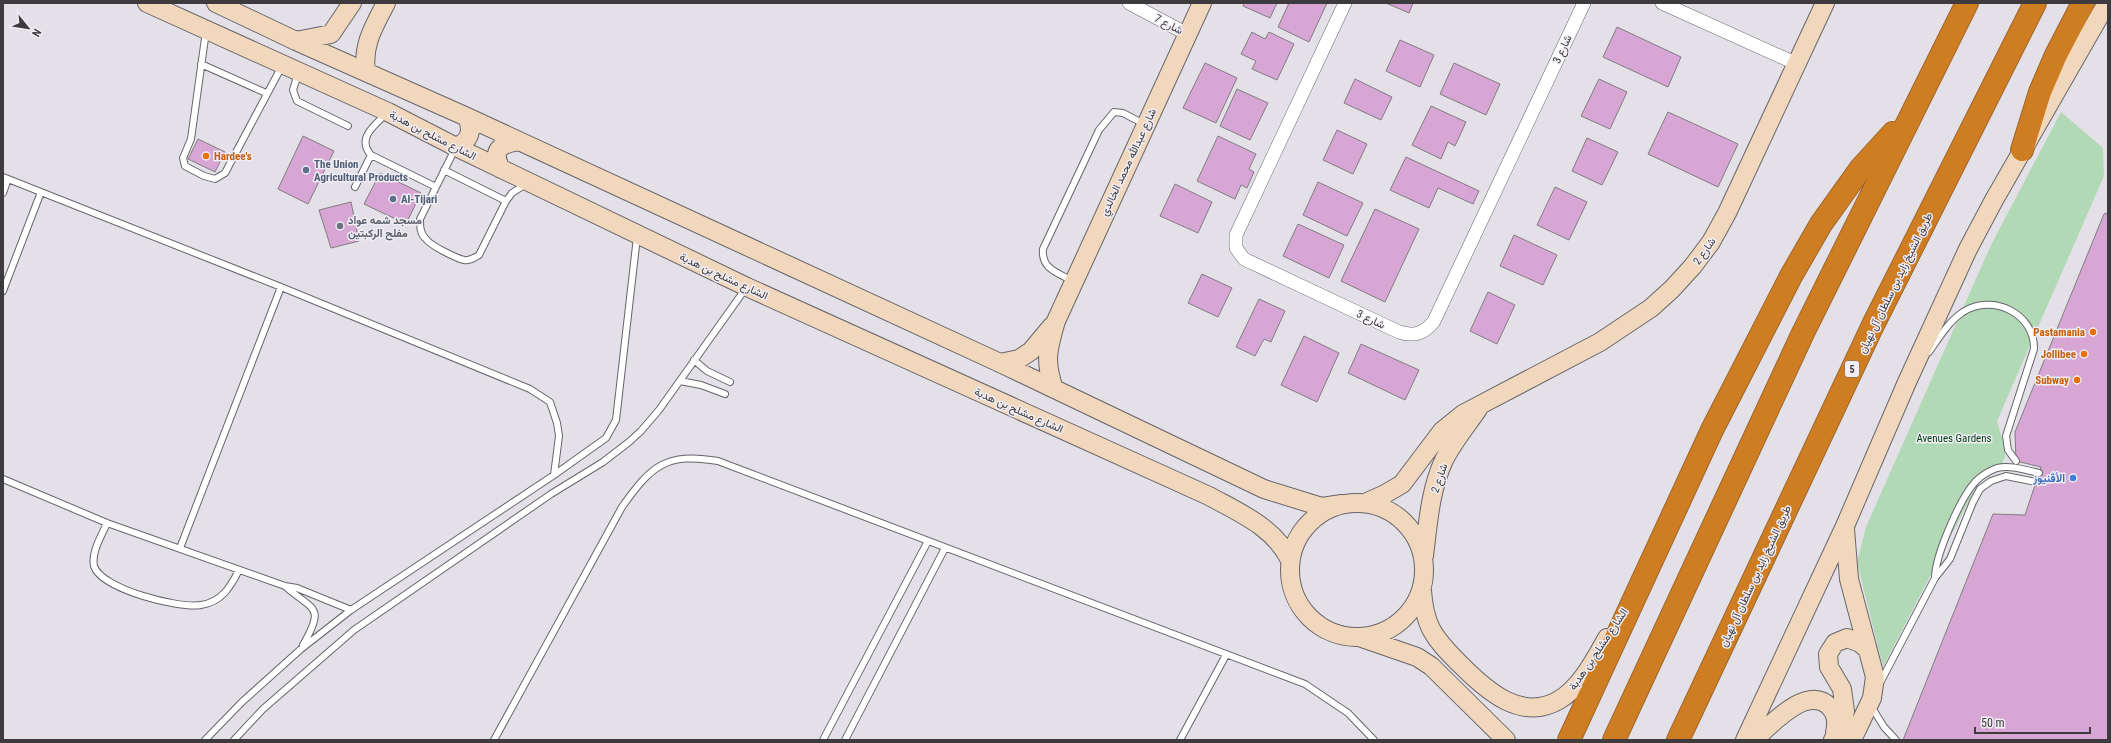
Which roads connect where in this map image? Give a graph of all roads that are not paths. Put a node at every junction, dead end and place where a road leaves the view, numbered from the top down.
1 (147, 3) edge
2 (216, 3) edge
3 (352, 3) edge
4 (386, 3) edge
5 (1129, 3) edge
6 (1202, 3) edge
7 (1345, 3) edge
8 (1584, 3) edge
9 (1662, 3) edge
10 (1825, 3) edge
11 (1967, 3) edge
12 (2035, 3) edge
13 (2084, 3) edge
14 (2107, 3) edge
15 (206, 30) junction
16 (1187, 34) junction
17 (296, 42) junction
18 (201, 64) junction
19 (1797, 64) junction
20 (291, 69) junction
21 (366, 72) junction
22 (266, 93) junction
23 (1912, 111) junction
24 (388, 112) junction
25 (467, 117) junction
26 (1145, 124) junction
27 (348, 126) dead end
28 (519, 141) junction
29 (456, 148) junction
30 (2022, 150) junction
31 (371, 155) junction
32 (501, 169) junction
33 (444, 170) junction
34 (6, 178) edge
35 (529, 183) junction
36 (436, 187) junction
37 (355, 188) dead end
38 (41, 192) junction
39 (3, 193) edge
40 (506, 201) junction
41 (637, 236) junction
42 (1074, 281) junction
43 (281, 287) junction
44 (747, 287) junction
45 (3, 291) edge
46 (1056, 320) junction
47 (694, 360) junction
48 (1000, 363) junction
49 (680, 381) junction
50 (730, 382) dead end
51 (1907, 382) junction
52 (1054, 389) junction
53 (725, 394) dead end
54 (1480, 406) junction
55 (2016, 461) dead end
56 (2039, 473) dead end
57 (554, 475) junction
58 (3, 479) edge
59 (2036, 482) dead end
60 (1365, 503) junction
61 (1342, 504) junction
62 (107, 523) junction
63 (1845, 526) junction
64 (928, 541) junction
65 (180, 548) junction
66 (945, 548) junction
67 (1424, 559) junction
68 (1290, 560) junction
69 (239, 570) junction
70 (1935, 578) junction
71 (285, 586) junction
72 (1638, 588) junction
73 (1422, 591) junction
74 (351, 610) junction
75 (1362, 638) junction
76 (301, 649) junction
77 (1868, 650) junction
78 (1226, 655) junction
79 (1871, 701) junction
80 (204, 740) edge
81 (234, 740) edge
82 (494, 740) edge
83 (823, 740) edge
84 (845, 740) edge
85 (1180, 740) edge
86 (1374, 740) edge
87 (1506, 740) edge
88 (1569, 740) edge
89 (1614, 740) edge
90 (1678, 740) edge
91 (1745, 740) edge
92 (1754, 740) edge
93 (1832, 740) edge
94 (1852, 740) edge
95 (1896, 740) edge

1 - 15 street, الشارع مشلح بن هدبة
2 - 17 street
3 - 17 street
4 - 21 street
5 - 16 street, شارع 7
6 - 16 street, شارع عبدالله محمد الخالدي
7 - 8 street, شارع 3
9 - 19 street
10 - 19 street, شارع 2
11 - 23 highway
12 - 90 highway, طريق الشيخ زايد بن سلطان آل نهيان / 5
13 - 30 highway
14 - 30 street
15 - 18 lane
15 - 20 street, الشارع مشلح بن هدبة
16 - 26 street, شارع عبدالله محمد الخالدي
17 - 21 street
18 - 22 lane
18 - 22 lane
19 - 54 street, شارع 2
20 - 22 lane
20 - 24 street, الشارع مشلح بن هدبة
20 - 27 lane
21 - 25 street
23 - 72 highway
23 - 89 highway
24 - 29 street, الشارع مشلح بن هدبة
24 - 31 lane
25 - 28 street
25 - 29 street
26 - 42 street, شارع عبدالله محمد الخالدي
26 - 42 lane
28 - 32 street
28 - 48 street
29 - 32 street, الشارع مشلح بن هدبة
29 - 33 lane
30 - 51 street
31 - 36 lane
31 - 37 lane
32 - 35 street, الشارع مشلح بن هدبة
33 - 36 lane
33 - 40 lane
34 - 38 lane
34 - 39 lane
35 - 40 lane
35 - 41 street, الشارع مشلح بن هدبة
36 - 40 lane
38 - 43 lane
38 - 45 lane
41 - 44 street, الشارع مشلح بن هدبة
41 - 57 lane
42 - 46 street, شارع عبدالله محمد الخالدي
43 - 57 lane
43 - 65 lane
44 - 47 lane
44 - 68 street, الشارع مشلح بن هدبة
46 - 48 street, شارع عبدالله محمد الخالدي
46 - 52 street, شارع عبدالله محمد الخالدي
47 - 49 lane
47 - 50 lane
48 - 52 street
49 - 53 lane
49 - 81 lane
51 - 55 lane
51 - 63 street
52 - 61 street
54 - 60 street, شارع 2
54 - 67 street, شارع 2
56 - 70 lane
57 - 74 lane
58 - 62 lane
59 - 70 lane
60 - 61 street
60 - 67 street
61 - 68 street
62 - 65 lane
62 - 69 lane
63 - 77 street
63 - 91 street
64 - 66 lane
64 - 82 lane
64 - 83 lane
65 - 69 lane
66 - 78 lane
66 - 84 lane
67 - 73 street
68 - 75 street
69 - 71 lane
70 - 79 lane
71 - 74 lane
71 - 76 lane
72 - 73 street, الشارع مشلح بن هدبة
72 - 88 highway
73 - 75 street
74 - 76 lane
75 - 87 street
76 - 80 lane
77 - 79 street
77 - 93 street
78 - 85 lane
78 - 86 lane
79 - 94 street
79 - 95 lane
92 - 93 street

